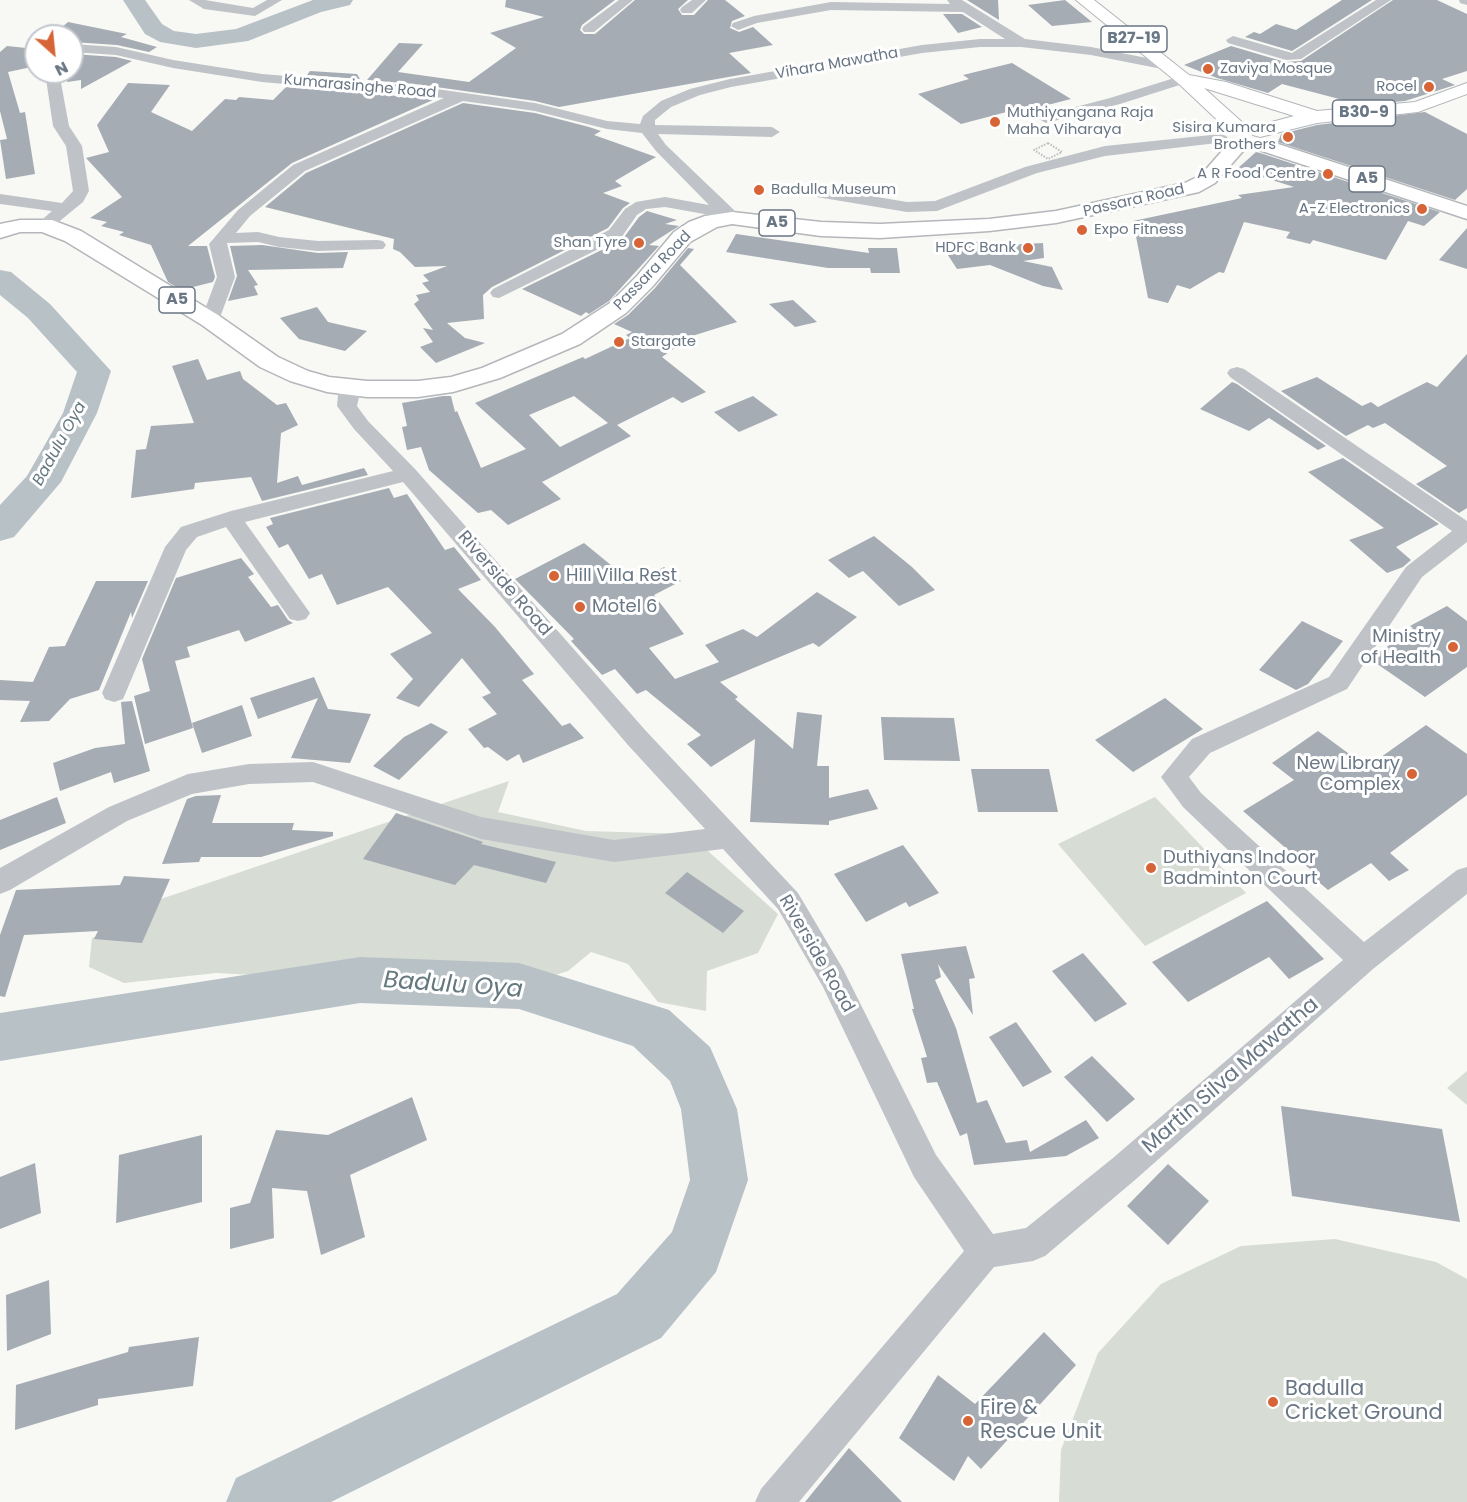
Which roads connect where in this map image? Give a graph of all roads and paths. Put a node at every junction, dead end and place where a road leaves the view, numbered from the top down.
1 (195, 0) edge
2 (276, 0) edge
3 (627, 0) edge
4 (700, 0) edge
5 (1084, 0) edge
6 (1385, 0) edge
7 (959, 4) edge
8 (687, 10) dead end
9 (738, 27) dead end
10 (589, 30) dead end
11 (1233, 40) dead end
12 (1021, 43) junction
13 (84, 49) edge
14 (1167, 66) junction
15 (1184, 79) junction
16 (54, 84) edge
17 (1467, 88) edge
18 (460, 97) junction
19 (1317, 117) junction
20 (1046, 119) dead end
21 (646, 129) junction
22 (772, 132) dead end
23 (1231, 138) junction
24 (1263, 139) junction
25 (811, 191) dead end
26 (0, 199) edge
27 (66, 208) junction
28 (1467, 213) edge
29 (730, 216) junction
30 (44, 225) junction
31 (0, 231) edge
32 (222, 238) junction
33 (377, 245) dead end
34 (499, 293) dead end
35 (210, 320) junction
36 (1237, 373) dead end
37 (351, 388) junction
38 (408, 474) junction
39 (231, 518) junction
40 (1467, 531) edge
41 (298, 613) dead end
42 (114, 693) dead end
43 (729, 837) junction
44 (1467, 878) edge
45 (0, 882) edge
46 (1363, 960) junction
47 (985, 1252) junction
48 (774, 1502) edge

1 - 2 street
3 - 10 street
4 - 8 street
5 - 14 main road, B27-19
6 - 11 street
7 - 9 street
7 - 12 street
12 - 14 street, Vihara Mawatha
12 - 21 street, Vihara Mawatha
13 - 18 street, Kumarasinghe Road
14 - 15 main road, B27-19
15 - 19 main road
15 - 20 street
15 - 23 main road, B27-19
16 - 27 street
17 - 19 main road, B30-9
18 - 21 street, Kumarasinghe Road
18 - 32 street
19 - 24 main road, B30-9
21 - 22 street, Kumarasinghe Road
21 - 29 street
23 - 24 highway
23 - 25 street
23 - 29 highway, Passara Road / A5
24 - 28 highway, A5
26 - 27 street
27 - 30 street
29 - 34 street
29 - 37 highway, Passara Road / A5
30 - 31 highway, Passara Road / A5
30 - 35 highway, Passara Road / A5
32 - 33 street
32 - 35 street
35 - 37 highway, Passara Road / A5
36 - 40 street
37 - 38 street, Riverside Road
38 - 39 street
38 - 43 street, Riverside Road
39 - 41 street
39 - 42 street
40 - 46 street
43 - 45 street
43 - 47 street, Riverside Road
44 - 46 street, Martin Silva Mawatha
46 - 47 street, Martin Silva Mawatha
47 - 48 street

